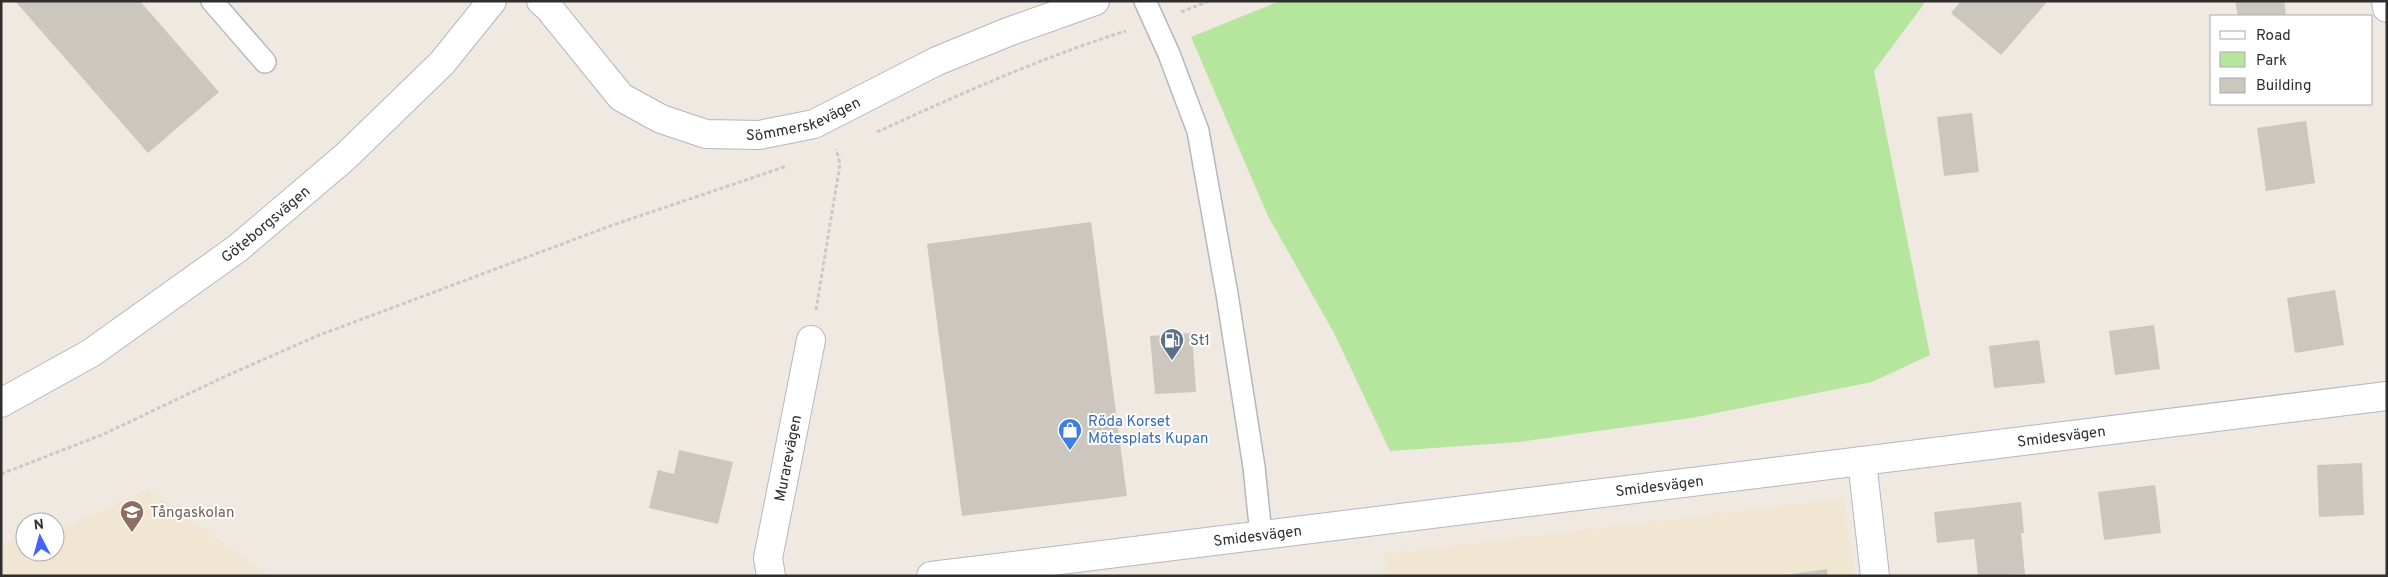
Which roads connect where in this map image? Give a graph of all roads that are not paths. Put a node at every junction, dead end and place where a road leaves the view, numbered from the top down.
1 (212, 1) edge
2 (492, 1) edge
3 (541, 1) edge
4 (1095, 1) edge
5 (1145, 1) edge
6 (2386, 1) edge
7 (2387, 8) edge
8 (265, 62) dead end
9 (812, 340) road end
10 (2387, 396) edge
11 (1, 403) edge
12 (1862, 461) junction
13 (1261, 535) junction
14 (771, 576) edge
15 (931, 576) edge
16 (1875, 576) edge

1 - 8 lane
2 - 11 street, Göteborgsvägen
3 - 4 street, Sömmerskevägen
5 - 13 lane
6 - 7 street
9 - 14 street, Murarevägen
10 - 12 street, Smidesvägen
12 - 13 street, Smidesvägen
12 - 16 street
13 - 15 street, Smidesvägen

